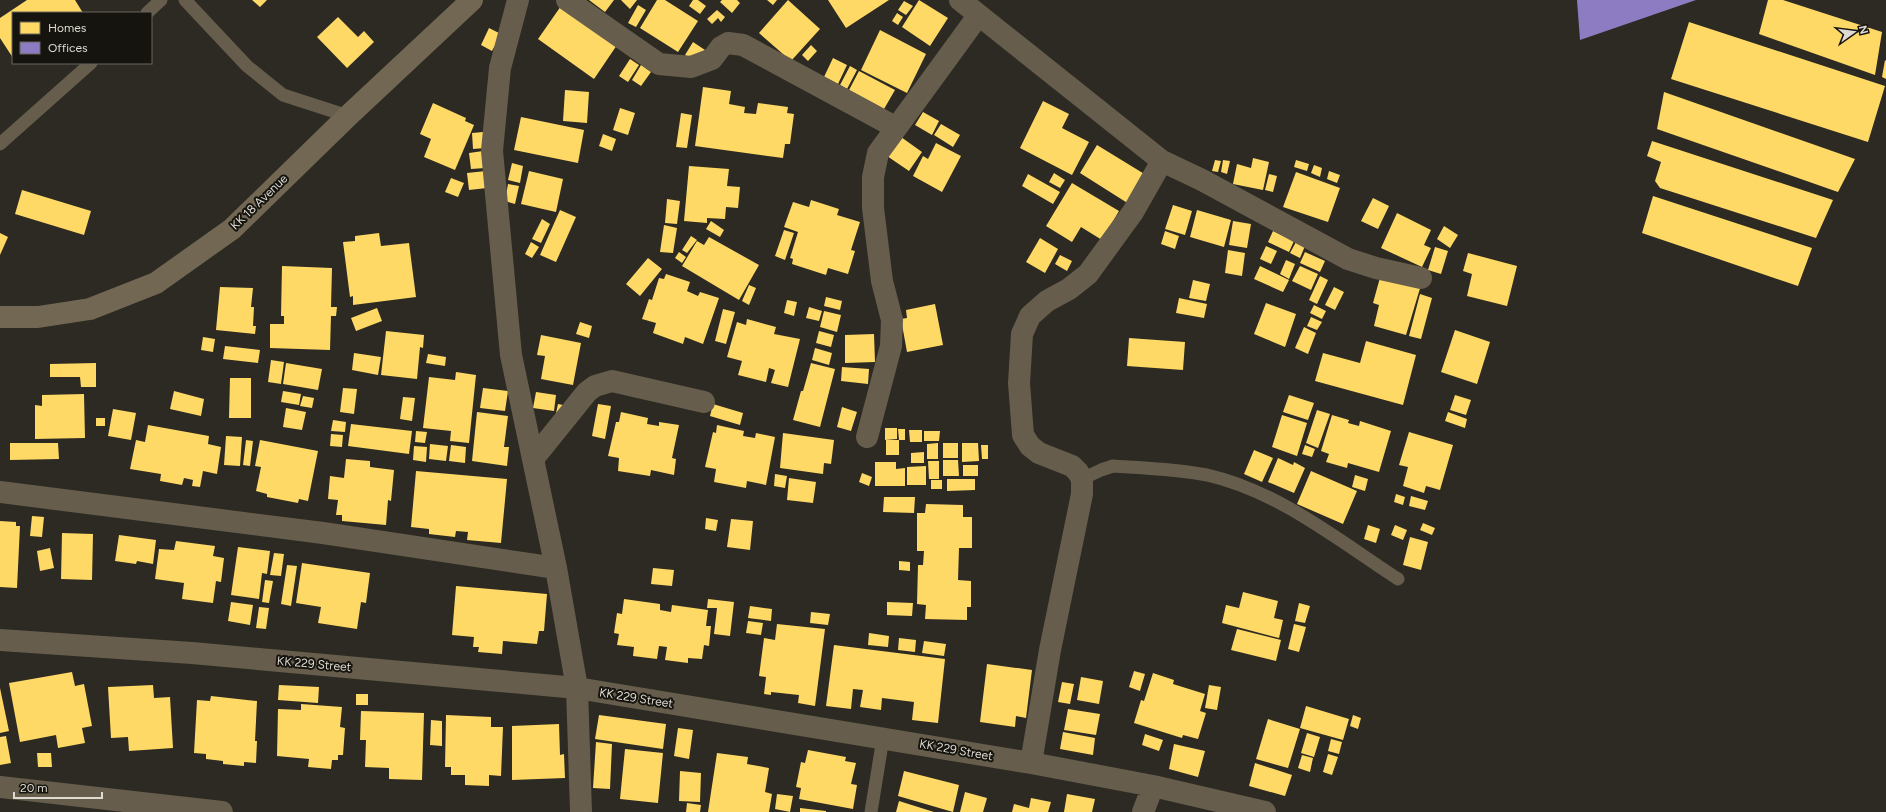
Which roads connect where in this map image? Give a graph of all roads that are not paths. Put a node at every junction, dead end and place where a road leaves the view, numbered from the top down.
1 (161, 0) edge
2 (185, 0) edge
3 (472, 0) edge
4 (518, 0) edge
5 (567, 0) edge
6 (960, 0) edge
7 (148, 12) edge
8 (978, 16) junction
9 (90, 64) edge
10 (348, 116) junction
11 (896, 127) junction
12 (0, 144) edge
13 (1162, 161) junction
14 (1421, 278) dead end
15 (0, 317) edge
16 (704, 402) dead end
17 (867, 438) dead end
18 (533, 458) junction
19 (1082, 479) junction
20 (0, 492) edge
21 (556, 568) junction
22 (1398, 579) dead end
23 (0, 640) edge
24 (578, 688) junction
25 (883, 738) junction
26 (1031, 763) junction
27 (1152, 786) junction
28 (0, 787) edge
29 (222, 812) edge
30 (581, 812) edge
31 (871, 812) edge
32 (1143, 812) edge
33 (1265, 812) edge

1 - 7 lane
2 - 10 lane
3 - 10 main road, KK 18 Avenue
4 - 18 street
5 - 11 street
6 - 8 street
8 - 11 street
8 - 13 street
9 - 12 lane
10 - 15 main road, KK 18 Avenue
11 - 17 street
13 - 14 street
13 - 19 street
16 - 18 street
18 - 21 street
19 - 22 lane
19 - 26 street
20 - 21 street
21 - 24 street
23 - 24 street, KK 229 Street
24 - 25 street, KK 229 Street
24 - 30 street
25 - 26 street, KK 229 Street
25 - 31 lane
26 - 27 street, KK 229 Street
27 - 32 street
27 - 33 street, KK 229 Street
28 - 29 street

